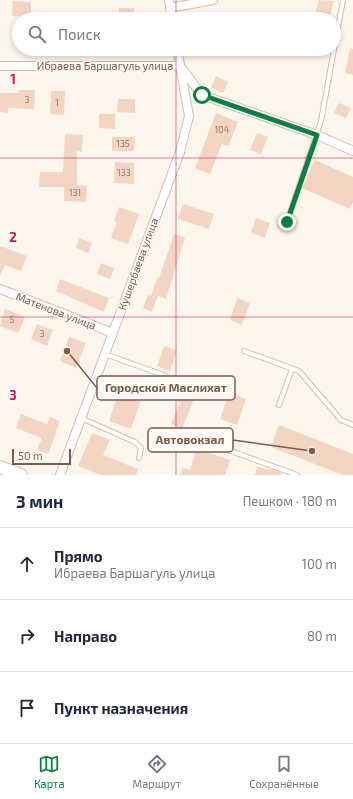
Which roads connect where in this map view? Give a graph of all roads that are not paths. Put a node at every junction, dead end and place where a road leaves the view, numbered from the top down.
1 (213, 0) edge
2 (343, 0) edge
3 (170, 4) edge
4 (341, 12) edge
5 (178, 56) edge
6 (333, 56) edge
7 (0, 66) edge
8 (180, 66) junction
9 (317, 135) junction
10 (353, 150) edge
11 (287, 222) dead end
12 (0, 289) edge
13 (113, 333) junction
14 (244, 351) dead end
15 (105, 354) junction
16 (292, 369) junction
17 (166, 376) dead end
18 (279, 404) dead end
19 (81, 418) junction
20 (353, 425) edge
21 (217, 446) dead end
22 (138, 458) dead end
23 (0, 467) edge
24 (21, 475) edge
25 (60, 475) edge
26 (297, 475) edge

1 - 3 street
2 - 4 lane
5 - 8 street, Кушербаева улица
6 - 9 lane
7 - 8 street, Ибраева Баршагуль улица
8 - 9 street, Ибраева Баршагуль улица
8 - 13 street, Кушербаева улица
9 - 10 street, Ибраева Баршагуль улица
9 - 11 lane
12 - 13 street, Матенова улица
13 - 15 street, Кушербаева улица
14 - 16 lane
15 - 17 lane
15 - 19 street, Кушербаева улица
16 - 18 lane
16 - 20 lane
19 - 22 lane
19 - 25 street, Кушербаева улица
21 - 26 lane
23 - 24 street

